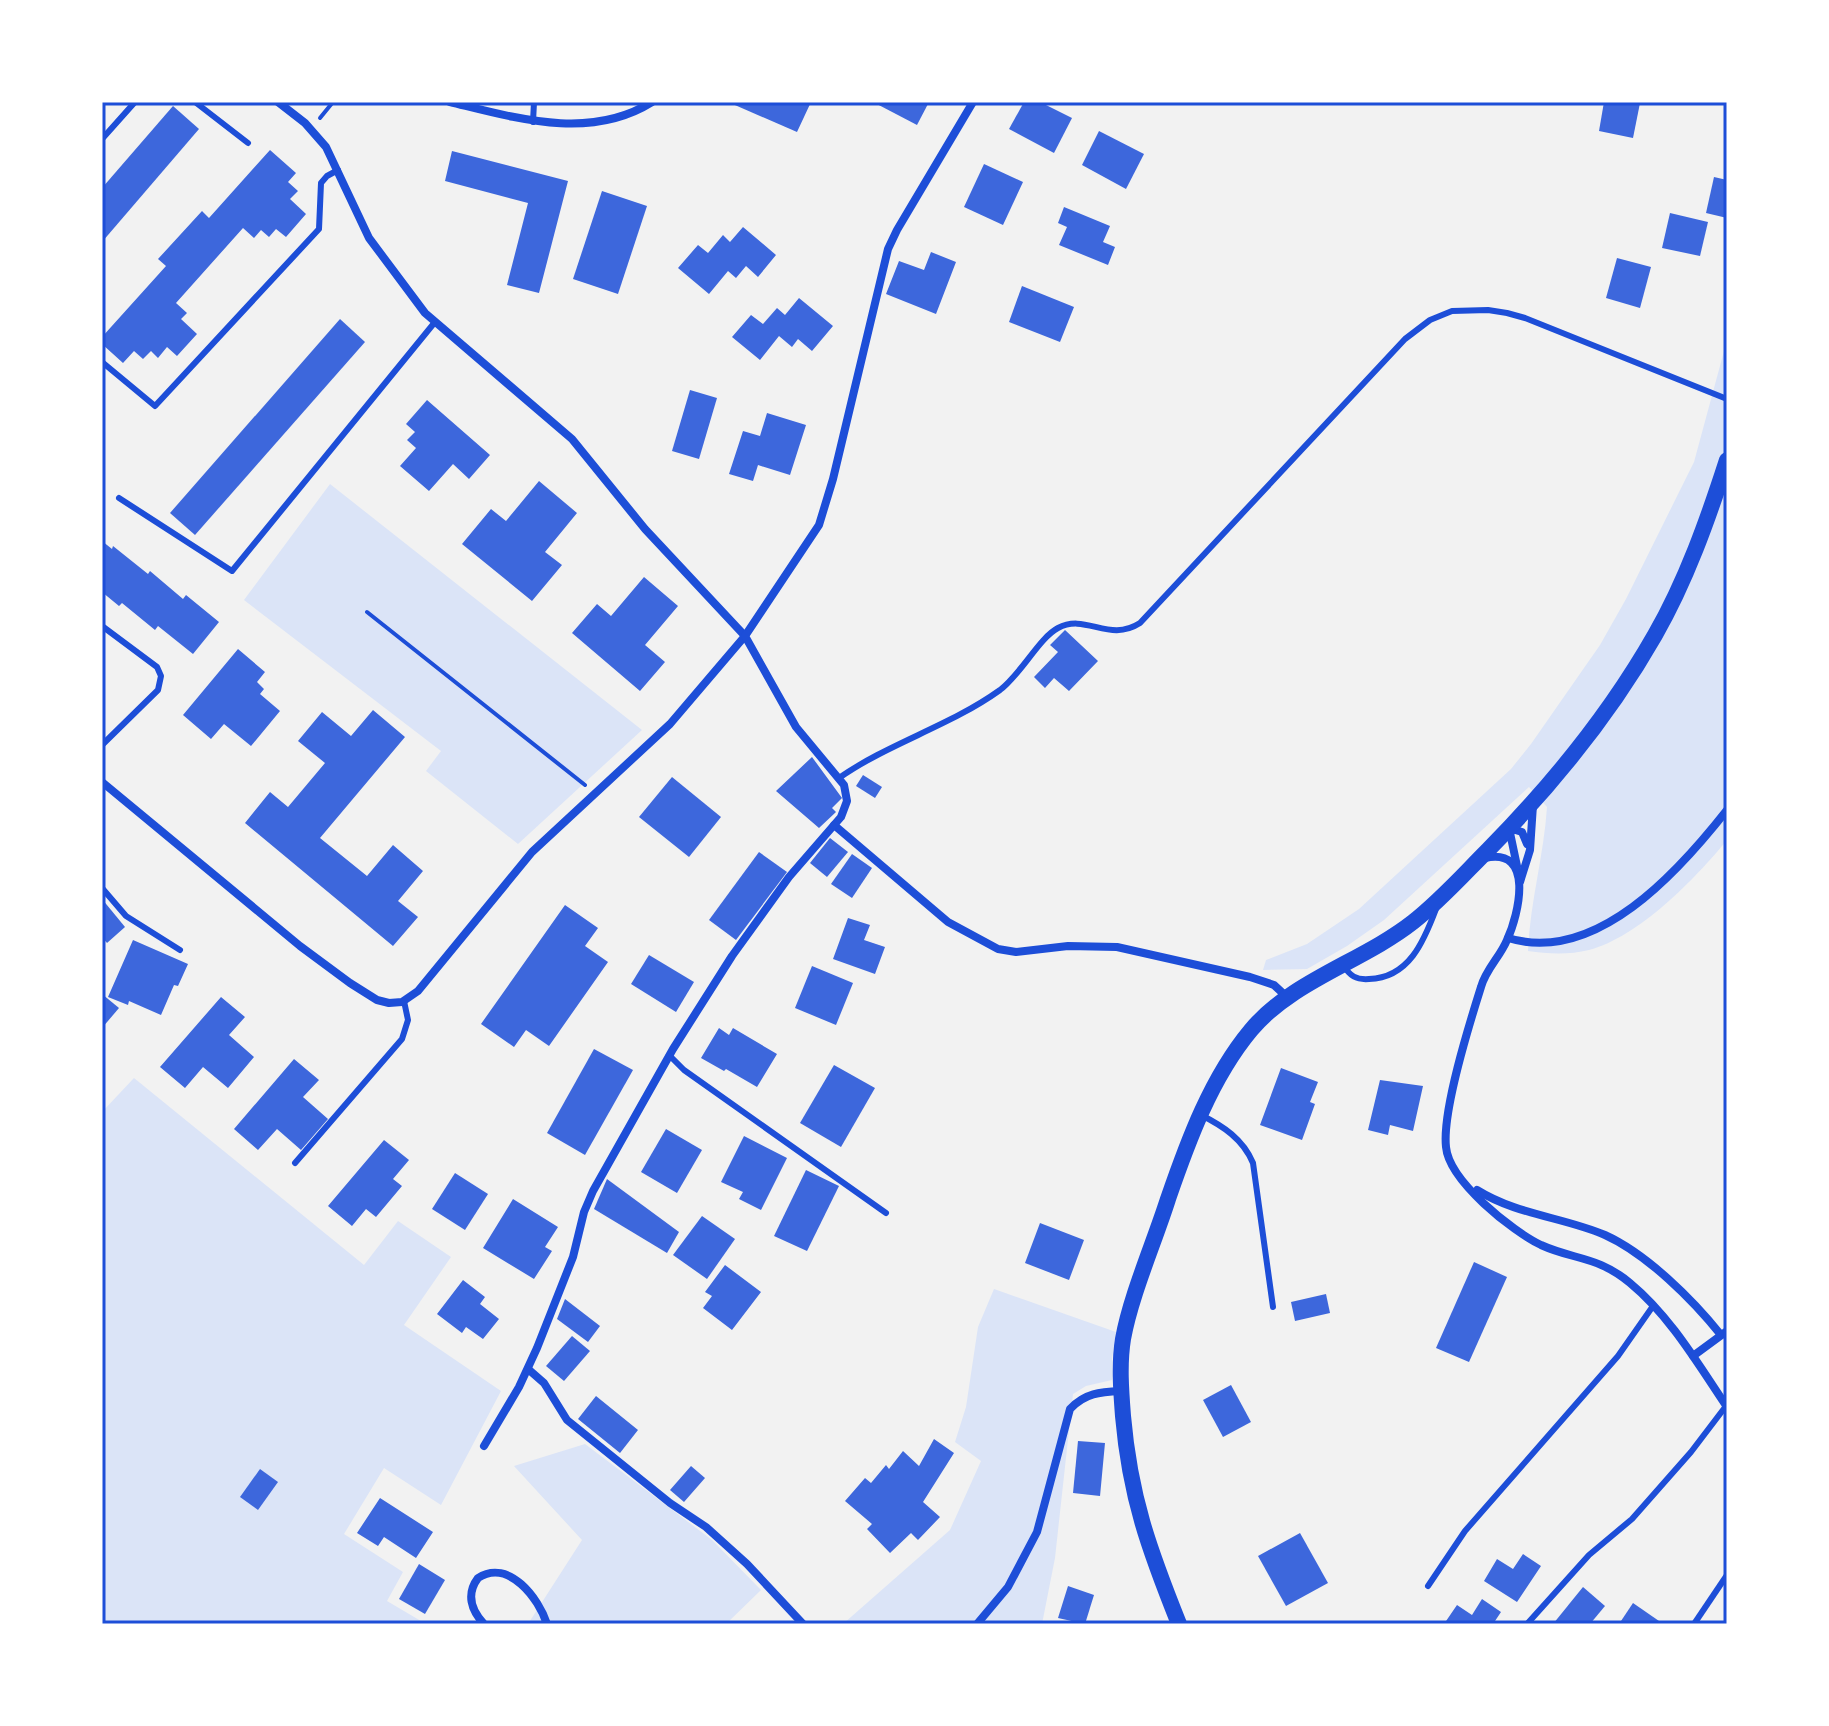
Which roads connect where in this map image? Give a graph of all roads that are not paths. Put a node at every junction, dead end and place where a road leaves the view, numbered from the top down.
1 (135, 102) edge
2 (195, 102) edge
3 (278, 102) edge
4 (450, 102) edge
5 (534, 102) edge
6 (652, 102) edge
7 (973, 102) edge
8 (533, 122) junction
9 (102, 139) edge
10 (248, 143) dead end
11 (338, 170) junction
12 (435, 322) junction
13 (102, 362) edge
14 (1727, 399) edge
15 (1727, 460) edge
16 (119, 498) dead end
17 (102, 626) edge
18 (745, 636) junction
19 (102, 745) edge
20 (839, 778) junction
21 (102, 782) edge
22 (1537, 797) junction
23 (1727, 810) edge
24 (834, 825) junction
25 (1509, 828) junction
26 (1477, 861) junction
27 (1527, 861) junction
28 (1518, 875) junction
29 (102, 888) edge
30 (1519, 891) junction
31 (1443, 895) junction
32 (1508, 938) junction
33 (180, 950) dead end
34 (1343, 965) junction
35 (1288, 998) junction
36 (404, 1001) junction
37 (669, 1055) junction
38 (1201, 1115) junction
39 (295, 1163) dead end
40 (1456, 1171) junction
41 (886, 1213) dead end
42 (1653, 1306) junction
43 (1273, 1307) dead end
44 (1724, 1333) edge
45 (1693, 1356) junction
46 (528, 1369) junction
47 (1121, 1391) junction
48 (1727, 1406) edge
49 (484, 1446) dead end
50 (1727, 1575) edge
51 (1428, 1586) dead end
52 (484, 1624) edge
53 (547, 1624) edge
54 (803, 1624) edge
55 (977, 1624) edge
56 (1179, 1624) edge
57 (1527, 1624) edge
58 (1694, 1624) edge

1 - 9 lane
2 - 10 lane
3 - 11 street
4 - 8 street
5 - 8 lane
6 - 8 street
7 - 18 street
11 - 12 street
11 - 13 lane
12 - 16 lane
12 - 18 street
14 - 20 lane
15 - 22 main road
17 - 19 lane
18 - 20 street
18 - 36 street
20 - 24 street
21 - 36 street
22 - 25 main road
22 - 27 street
23 - 32 street
24 - 35 street
24 - 37 street
25 - 26 main road
25 - 27 street
25 - 28 street
26 - 28 street
26 - 31 main road
27 - 30 street
28 - 30 street
29 - 33 lane
30 - 32 street
31 - 34 main road
31 - 34 lane
32 - 40 street
34 - 35 main road
35 - 38 main road
36 - 39 lane
37 - 41 lane
37 - 46 street
38 - 43 lane
38 - 47 main road
40 - 42 street
40 - 44 street
42 - 45 street
42 - 51 lane
44 - 45 street
45 - 48 street
46 - 49 street
46 - 54 street
47 - 55 street
47 - 56 main road
48 - 57 lane
50 - 58 lane
52 - 53 street

